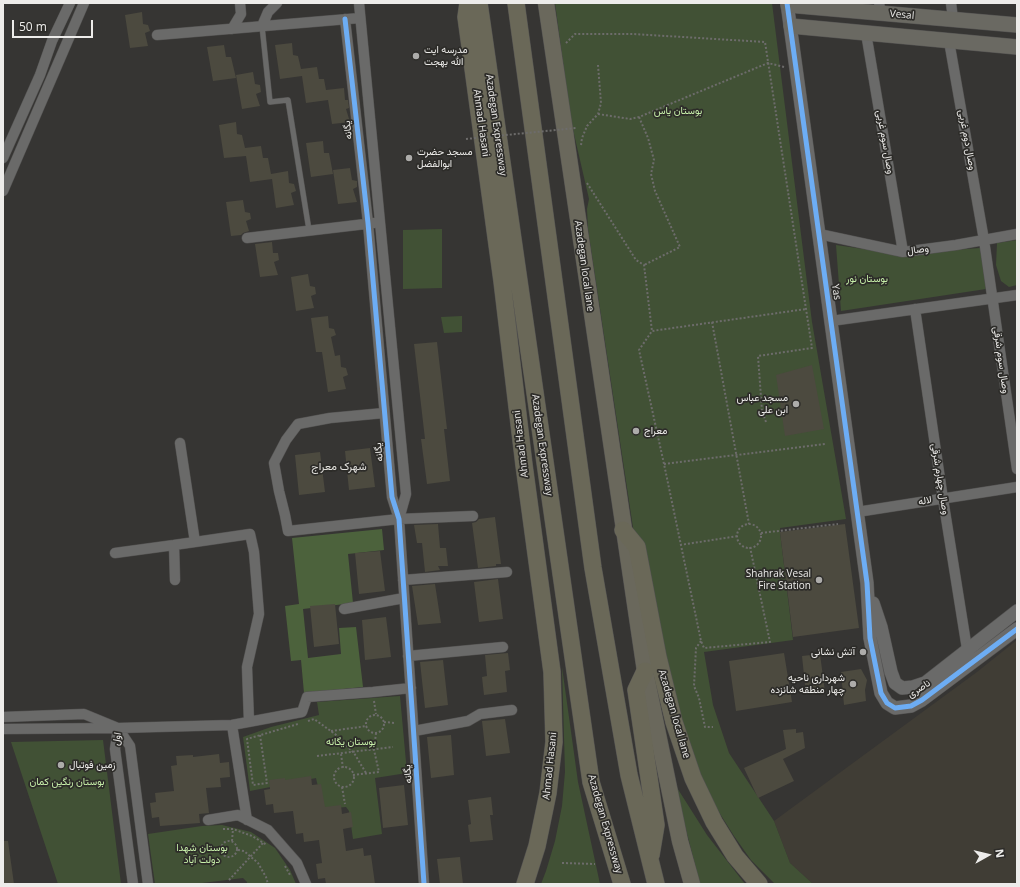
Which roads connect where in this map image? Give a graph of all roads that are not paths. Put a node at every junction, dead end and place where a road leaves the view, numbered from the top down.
1 (70, 3) edge
2 (84, 3) edge
3 (240, 3) edge
4 (277, 3) edge
5 (359, 3) edge
6 (468, 3) edge
7 (479, 3) edge
8 (516, 3) edge
9 (546, 3) edge
10 (951, 3) edge
11 (788, 4) edge
12 (880, 8) edge
13 (360, 18) junction
14 (345, 19) junction
15 (953, 19) junction
16 (1017, 25) edge
17 (262, 26) junction
18 (791, 26) junction
19 (232, 29) junction
20 (866, 33) junction
21 (156, 35) dead end
22 (949, 41) junction
23 (1017, 47) edge
24 (3, 158) edge
25 (3, 191) edge
26 (380, 222) junction
27 (368, 223) junction
28 (309, 230) junction
29 (819, 234) junction
30 (1017, 234) edge
31 (247, 238) dead end
32 (984, 240) junction
33 (903, 252) junction
34 (1017, 295) edge
35 (992, 298) junction
36 (915, 309) junction
37 (831, 321) junction
38 (384, 413) junction
39 (180, 443) dead end
40 (1017, 469) edge
41 (1017, 487) edge
42 (943, 499) junction
43 (857, 512) junction
44 (473, 516) dead end
45 (399, 519) junction
46 (623, 530) junction
47 (195, 542) junction
48 (174, 545) junction
49 (115, 553) dead end
50 (507, 572) dead end
51 (175, 580) dead end
52 (403, 580) junction
53 (867, 583) junction
54 (404, 598) junction
55 (344, 608) dead end
56 (1017, 611) edge
57 (1017, 628) edge
58 (503, 647) dead end
59 (967, 649) junction
60 (408, 656) junction
61 (645, 671) junction
62 (411, 688) junction
63 (3, 709) edge
64 (512, 710) dead end
65 (3, 717) edge
66 (15, 717) junction
67 (249, 722) junction
68 (232, 725) junction
69 (118, 728) junction
70 (3, 729) edge
71 (414, 731) junction
72 (208, 820) dead end
73 (246, 820) junction
74 (650, 861) junction
75 (133, 884) edge
76 (148, 884) edge
77 (306, 884) edge
78 (424, 884) edge
79 (525, 884) edge
80 (622, 884) edge
81 (656, 884) edge
82 (692, 884) edge
83 (759, 884) edge

1 - 24 street
2 - 25 street
3 - 19 street
4 - 17 street
5 - 13 street, یگانه
6 - 79 highway, Ahmad Hasani
7 - 80 highway, Azadegan Expressway
8 - 74 highway
9 - 46 main road, Azadegan local lane
10 - 15 street
11 - 12 main road, Vesal
11 - 18 street, Yas
12 - 15 main road, Vesal
13 - 14 street
13 - 26 street, یگانه
14 - 17 street
14 - 27 street, یگانه
15 - 16 main road, Vesal
17 - 19 street
17 - 28 lane
18 - 20 main road, Vesal
18 - 29 street, Yas
19 - 21 street
20 - 22 main road, Vesal
20 - 33 street, وصال سوم غربی
22 - 23 main road, Vesal
22 - 32 street, وصال دوم غربی
26 - 27 street
26 - 45 street, یگانه
27 - 28 street
27 - 38 street, یگانه
28 - 31 street
29 - 33 street, وصال
29 - 37 street, Yas
30 - 32 street, وصال
32 - 33 street, وصال
32 - 35 street, وصال دوم غربی
34 - 35 street
35 - 36 street
35 - 40 street, وصال سوم شرقی
36 - 37 street
36 - 42 street, وصال چهارم شرقی
37 - 43 street, Yas
38 - 45 street, یگانه
38 - 45 street
39 - 47 street
41 - 42 street, لاله
42 - 43 street, لاله
42 - 59 street, وصال چهارم شرقی
43 - 53 street, Yas
44 - 45 street
45 - 52 street, یگانه
46 - 61 main road, Azadegan local lane
46 - 83 highway, Azadegan local lane
47 - 48 street
47 - 67 street
48 - 49 street
48 - 51 street
50 - 52 street
52 - 54 street, یگانه
53 - 57 street, ناصری
53 - 59 street, ناصری
54 - 55 street
54 - 60 street, یگانه
56 - 59 street, ناصری
58 - 60 street
60 - 62 street, یگانه
61 - 74 highway
61 - 82 main road, Azadegan local lane
62 - 67 street
62 - 71 street, یگانه
63 - 66 street
64 - 71 street
65 - 66 street
66 - 69 street
67 - 68 street
68 - 69 street
68 - 73 street
69 - 70 street
69 - 75 street, اول
69 - 76 street, اول
71 - 78 street, یگانه
72 - 73 street
73 - 77 street
74 - 81 highway

